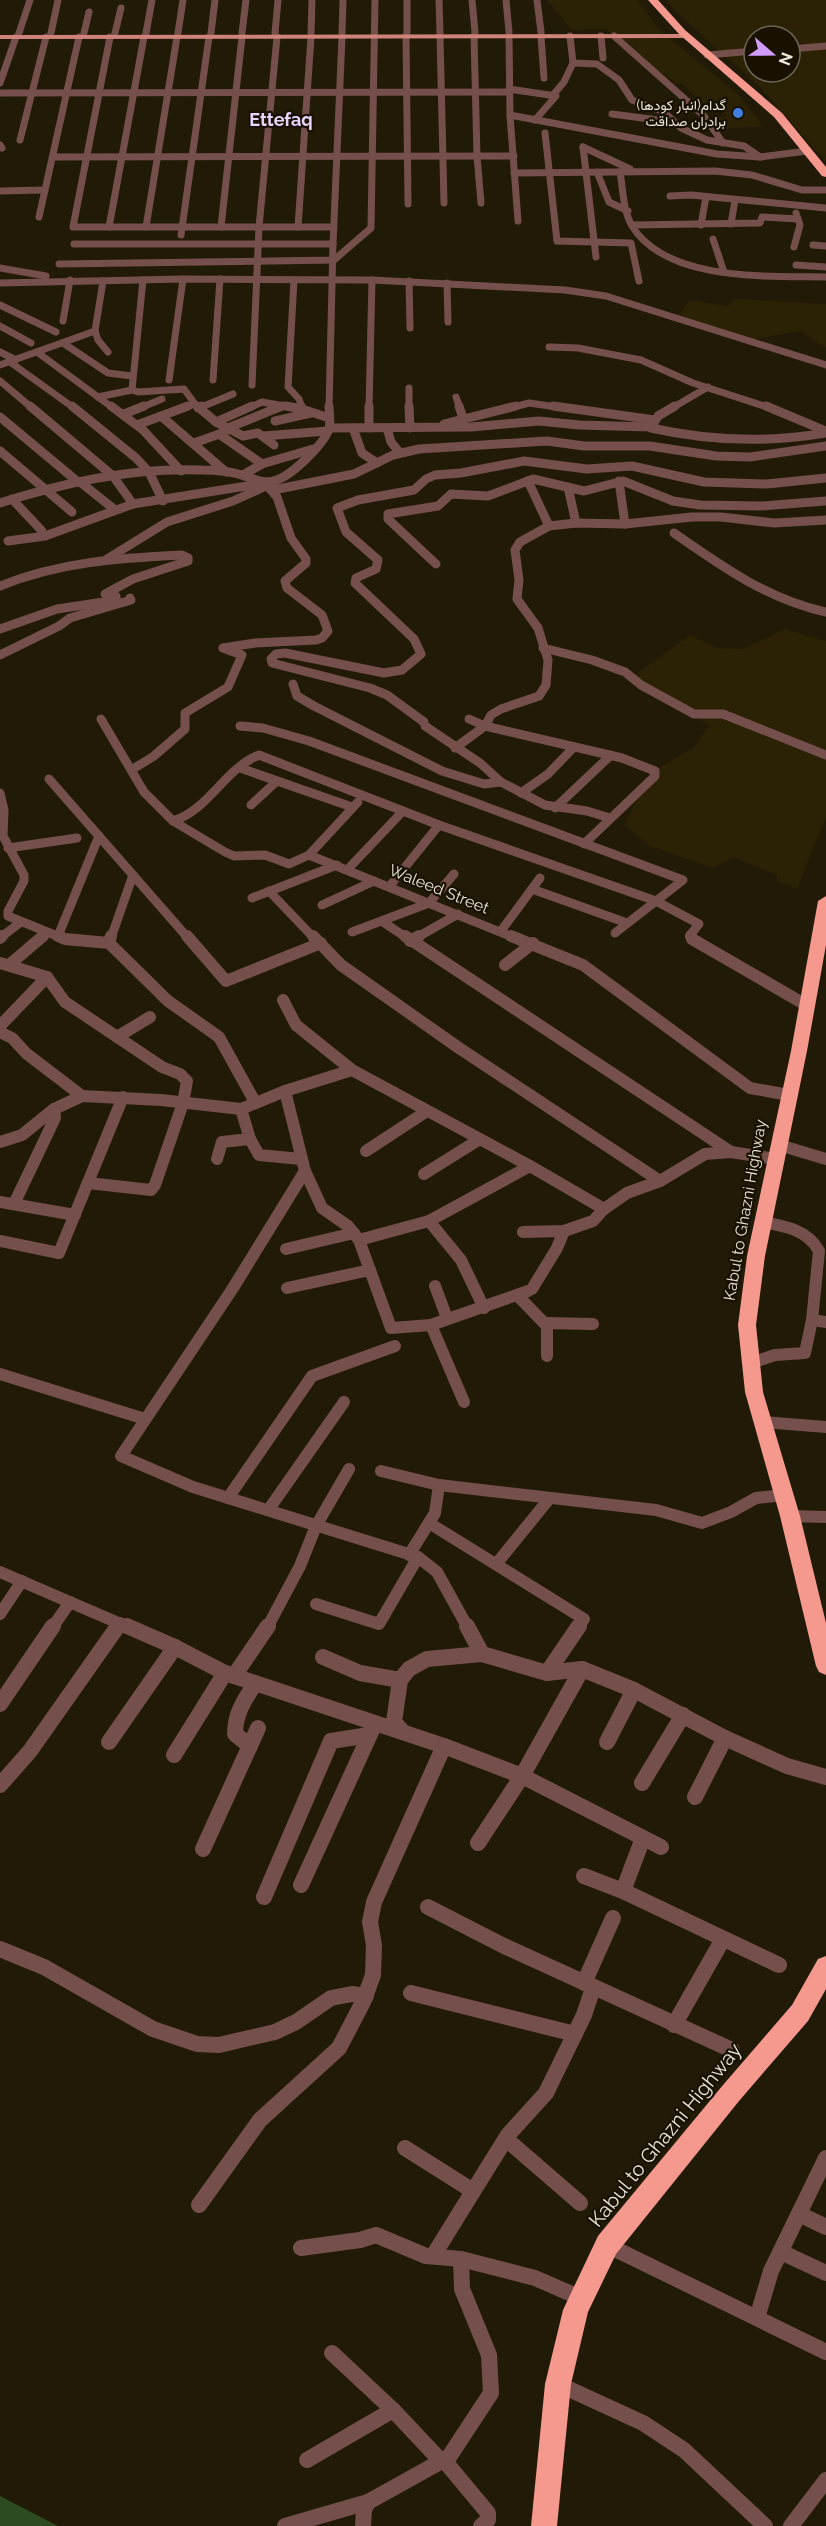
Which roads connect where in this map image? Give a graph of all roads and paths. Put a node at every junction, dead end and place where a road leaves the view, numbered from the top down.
1 (30, 0) edge
2 (58, 0) edge
3 (152, 0) edge
4 (183, 0) edge
5 (214, 0) edge
6 (246, 0) edge
7 (278, 0) edge
8 (312, 0) edge
9 (343, 0) edge
10 (375, 0) edge
11 (407, 0) edge
12 (439, 0) edge
13 (472, 0) edge
14 (506, 0) edge
15 (537, 0) edge
16 (653, 0) edge
17 (121, 8) dead end
18 (89, 12) dead end
19 (374, 34) junction
20 (406, 34) junction
21 (440, 34) junction
22 (474, 34) junction
23 (509, 34) junction
24 (541, 34) junction
25 (684, 34) junction
26 (0, 35) edge
27 (18, 35) junction
28 (49, 35) junction
29 (81, 35) junction
30 (113, 35) junction
31 (145, 35) junction
32 (178, 35) junction
33 (210, 35) junction
34 (242, 35) junction
35 (276, 35) junction
36 (311, 35) junction
37 (342, 35) junction
38 (570, 36) junction
39 (601, 36) junction
40 (614, 36) junction
41 (826, 46) edge
42 (802, 48) edge
43 (742, 52) edge
44 (707, 55) junction
45 (603, 58) dead end
46 (573, 63) junction
47 (544, 78) dead end
48 (0, 83) edge
49 (509, 91) junction
50 (168, 92) junction
51 (201, 92) junction
52 (236, 92) junction
53 (272, 92) junction
54 (306, 92) junction
55 (339, 92) junction
56 (374, 92) junction
57 (406, 92) junction
58 (441, 92) junction
59 (476, 92) junction
60 (0, 93) edge
61 (32, 93) junction
62 (67, 93) junction
63 (99, 93) junction
64 (133, 93) junction
65 (553, 95) junction
66 (612, 114) dead end
67 (510, 115) junction
68 (535, 120) junction
69 (673, 122) junction
70 (545, 134) dead end
71 (20, 140) dead end
72 (723, 143) junction
73 (807, 151) junction
74 (372, 156) junction
75 (407, 156) junction
76 (443, 156) junction
77 (477, 156) junction
78 (514, 156) junction
79 (53, 157) junction
80 (87, 157) junction
81 (122, 157) junction
82 (158, 157) junction
83 (194, 157) junction
84 (229, 157) junction
85 (264, 157) junction
86 (302, 157) junction
87 (337, 157) junction
88 (760, 157) junction
89 (639, 171) junction
90 (586, 172) junction
91 (597, 172) junction
92 (620, 172) junction
93 (514, 173) junction
94 (549, 173) junction
95 (826, 174) edge
96 (45, 190) junction
97 (826, 190) edge
98 (0, 191) edge
99 (670, 196) dead end
100 (706, 197) junction
101 (735, 200) junction
102 (444, 203) dead end
103 (481, 203) dead end
104 (408, 204) dead end
105 (794, 206) junction
106 (826, 208) edge
107 (628, 211) junction
108 (39, 217) dead end
109 (798, 219) junction
110 (518, 221) dead end
111 (731, 224) junction
112 (632, 225) junction
113 (700, 225) junction
114 (109, 227) junction
115 (146, 227) junction
116 (183, 227) junction
117 (221, 227) junction
118 (259, 227) junction
119 (298, 227) junction
120 (334, 227) junction
121 (713, 239) dead end
122 (594, 241) junction
123 (74, 244) dead end
124 (180, 244) junction
125 (258, 244) junction
126 (333, 244) junction
127 (813, 245) dead end
128 (826, 246) edge
129 (794, 247) dead end
130 (596, 257) dead end
131 (334, 260) junction
132 (257, 261) junction
133 (59, 264) dead end
134 (795, 265) dead end
135 (826, 267) edge
136 (0, 268) edge
137 (724, 272) junction
138 (826, 277) edge
139 (143, 279) junction
140 (183, 279) junction
141 (220, 279) junction
142 (256, 279) junction
143 (66, 280) junction
144 (294, 280) junction
145 (332, 280) junction
146 (372, 280) junction
147 (103, 281) junction
148 (409, 281) junction
149 (639, 281) dead end
150 (0, 283) edge
151 (447, 283) junction
152 (0, 305) edge
153 (63, 321) dead end
154 (448, 322) dead end
155 (0, 326) edge
156 (410, 328) dead end
157 (95, 331) junction
158 (56, 332) dead end
159 (31, 343) dead end
160 (63, 343) junction
161 (549, 347) dead end
162 (0, 352) edge
163 (37, 352) junction
164 (108, 352) dead end
165 (13, 361) junction
166 (0, 365) edge
167 (826, 365) edge
168 (132, 376) junction
169 (169, 380) dead end
170 (213, 380) dead end
171 (0, 381) edge
172 (252, 385) dead end
173 (708, 387) junction
174 (410, 388) dead end
175 (132, 390) junction
176 (233, 394) dead end
177 (98, 396) junction
178 (456, 397) dead end
179 (162, 399) dead end
180 (284, 405) junction
181 (196, 406) junction
182 (302, 409) junction
183 (312, 412) junction
184 (124, 414) junction
185 (161, 416) junction
186 (0, 417) edge
187 (330, 418) junction
188 (463, 418) junction
189 (275, 421) dead end
190 (216, 422) junction
191 (653, 424) junction
192 (137, 425) junction
193 (432, 427) junction
194 (353, 428) junction
195 (369, 428) junction
196 (387, 428) junction
197 (410, 428) junction
198 (230, 429) junction
199 (329, 430) junction
200 (826, 432) edge
201 (219, 434) junction
202 (263, 436) junction
203 (194, 443) junction
204 (274, 445) dead end
205 (822, 446) edge
206 (314, 448) junction
207 (0, 451) edge
208 (400, 453) junction
209 (826, 453) edge
210 (377, 463) junction
211 (262, 464) junction
212 (181, 471) junction
213 (149, 472) junction
214 (226, 472) junction
215 (243, 475) junction
216 (113, 476) junction
217 (826, 478) edge
218 (528, 481) junction
219 (619, 481) junction
220 (79, 482) junction
221 (269, 486) junction
222 (568, 487) junction
223 (48, 490) junction
224 (0, 494) edge
225 (7, 501) edge
226 (163, 501) junction
227 (826, 501) edge
228 (133, 504) junction
229 (114, 509) junction
230 (72, 512) dead end
231 (826, 520) edge
232 (576, 524) junction
233 (625, 524) junction
234 (549, 526) junction
235 (0, 530) edge
236 (42, 531) dead end
237 (674, 533) dead end
238 (102, 562) junction
239 (436, 564) dead end
240 (0, 586) edge
241 (130, 598) junction
242 (826, 612) edge
243 (0, 629) edge
244 (543, 648) junction
245 (0, 655) edge
246 (292, 684) dead end
247 (101, 719) dead end
248 (469, 719) dead end
249 (240, 726) dead end
250 (485, 726) junction
251 (574, 747) junction
252 (455, 748) junction
253 (611, 755) junction
254 (826, 755) edge
255 (240, 768) junction
256 (133, 769) junction
257 (442, 771) junction
258 (49, 779) dead end
259 (277, 781) junction
260 (501, 782) junction
261 (425, 783) junction
262 (0, 793) edge
263 (521, 793) junction
264 (365, 795) junction
265 (251, 805) dead end
266 (352, 807) junction
267 (555, 808) junction
268 (403, 811) junction
269 (610, 818) junction
270 (173, 822) junction
271 (1, 825) edge
272 (439, 825) junction
273 (99, 836) junction
274 (76, 838) dead end
275 (584, 844) junction
276 (8, 848) junction
277 (309, 855) junction
278 (337, 865) junction
279 (348, 869) junction
280 (454, 873) dead end
281 (133, 875) junction
282 (540, 878) dead end
283 (374, 880) junction
284 (389, 887) junction
285 (532, 889) junction
286 (269, 891) junction
287 (252, 898) dead end
288 (656, 901) junction
289 (826, 901) edge
290 (429, 903) junction
291 (322, 905) dead end
292 (458, 914) junction
293 (4, 915) edge
294 (21, 922) junction
295 (382, 922) junction
296 (627, 923) junction
297 (501, 931) junction
298 (352, 932) dead end
299 (615, 933) dead end
300 (52, 934) junction
301 (0, 938) edge
302 (410, 940) junction
303 (109, 943) junction
304 (321, 943) junction
305 (533, 943) junction
306 (4, 964) edge
307 (506, 964) dead end
308 (47, 977) junction
309 (283, 1000) dead end
310 (806, 1005) junction
311 (150, 1017) dead end
312 (0, 1026) edge
313 (0, 1032) edge
314 (117, 1037) junction
315 (352, 1070) junction
316 (285, 1091) junction
317 (789, 1095) junction
318 (82, 1096) junction
319 (123, 1097) junction
320 (255, 1102) junction
321 (183, 1103) junction
322 (54, 1109) junction
323 (241, 1109) junction
324 (427, 1111) junction
325 (250, 1139) junction
326 (480, 1139) junction
327 (0, 1142) edge
328 (366, 1151) dead end
329 (731, 1152) junction
330 (777, 1152) junction
331 (217, 1159) dead end
332 (301, 1159) junction
333 (826, 1159) edge
334 (530, 1166) junction
335 (305, 1171) junction
336 (424, 1174) dead end
337 (660, 1181) junction
338 (88, 1183) junction
339 (0, 1202) edge
340 (14, 1204) junction
341 (604, 1209) junction
342 (75, 1215) junction
343 (429, 1221) junction
344 (763, 1221) junction
345 (564, 1231) junction
346 (523, 1232) dead end
347 (356, 1237) junction
348 (0, 1241) edge
349 (286, 1249) dead end
350 (370, 1270) junction
351 (435, 1286) dead end
352 (287, 1288) dead end
353 (526, 1291) junction
354 (484, 1308) junction
355 (447, 1318) junction
356 (812, 1320) junction
357 (826, 1322) edge
358 (545, 1323) junction
359 (593, 1324) dead end
360 (431, 1325) junction
361 (395, 1346) dead end
362 (547, 1356) dead end
363 (751, 1363) junction
364 (1, 1376) edge
365 (344, 1402) dead end
366 (464, 1402) dead end
367 (145, 1419) junction
368 (763, 1422) junction
369 (826, 1427) edge
370 (349, 1468) dead end
371 (381, 1471) dead end
372 (439, 1485) junction
373 (784, 1494) junction
374 (228, 1498) junction
375 (549, 1499) junction
376 (269, 1509) junction
377 (790, 1516) junction
378 (826, 1518) edge
379 (429, 1523) junction
380 (315, 1526) junction
381 (413, 1556) junction
382 (497, 1563) junction
383 (0, 1572) edge
384 (22, 1581) junction
385 (70, 1602) junction
386 (316, 1604) dead end
387 (0, 1614) edge
388 (120, 1623) junction
389 (822, 1637) edge
390 (175, 1647) junction
391 (482, 1654) junction
392 (323, 1657) dead end
393 (826, 1666) edge
394 (582, 1669) junction
395 (547, 1673) junction
396 (230, 1674) junction
397 (400, 1680) junction
398 (255, 1684) junction
399 (634, 1690) junction
400 (0, 1704) edge
401 (683, 1716) junction
402 (258, 1728) dead end
403 (372, 1729) junction
404 (403, 1732) junction
405 (725, 1738) junction
406 (109, 1742) dead end
407 (608, 1742) dead end
408 (250, 1746) junction
409 (444, 1746) junction
410 (174, 1755) dead end
411 (522, 1776) junction
412 (826, 1777) edge
413 (642, 1783) dead end
414 (0, 1785) edge
415 (695, 1797) dead end
416 (643, 1839) junction
417 (478, 1843) dead end
418 (661, 1847) dead end
419 (202, 1849) dead end
420 (584, 1876) dead end
421 (301, 1886) dead end
422 (623, 1891) junction
423 (264, 1897) dead end
424 (428, 1907) dead end
425 (613, 1918) dead end
426 (723, 1939) junction
427 (0, 1948) edge
428 (779, 1965) dead end
429 (826, 1967) edge
430 (588, 1985) junction
431 (411, 1993) dead end
432 (366, 1996) junction
433 (674, 2025) junction
434 (574, 2034) junction
435 (732, 2050) dead end
436 (506, 2139) junction
437 (405, 2148) dead end
438 (826, 2158) edge
439 (473, 2191) junction
440 (580, 2203) dead end
441 (199, 2205) dead end
442 (799, 2214) junction
443 (826, 2227) edge
444 (607, 2244) junction
445 (301, 2248) dead end
446 (781, 2252) junction
447 (433, 2256) junction
448 (461, 2259) junction
449 (826, 2273) edge
450 (576, 2310) junction
451 (757, 2318) junction
452 (826, 2352) edge
453 (332, 2353) dead end
454 (558, 2384) junction
455 (393, 2410) junction
456 (307, 2460) dead end
457 (441, 2460) junction
458 (826, 2480) edge
459 (368, 2502) junction
460 (285, 2526) edge
461 (363, 2526) edge
462 (481, 2526) edge
463 (544, 2526) edge
464 (765, 2526) edge
465 (791, 2526) edge

1 - 27 street
2 - 28 street
3 - 31 street
4 - 32 street
5 - 33 street
6 - 34 street
7 - 35 street
8 - 36 street
9 - 37 street
10 - 19 street
11 - 20 street
12 - 21 street
13 - 22 street
14 - 23 street
15 - 24 street
16 - 25 highway
17 - 30 street
18 - 29 street
19 - 20 main road
19 - 37 main road
19 - 56 street
20 - 21 main road
20 - 57 street
21 - 22 main road
21 - 58 street
22 - 23 main road
22 - 59 street
23 - 24 main road
23 - 49 street
24 - 25 main road
24 - 38 main road
24 - 47 street
25 - 40 main road
25 - 44 highway
26 - 27 main road
27 - 28 main road
27 - 48 street
28 - 29 main road
28 - 61 street
29 - 30 main road
29 - 62 street
30 - 31 main road
30 - 63 street
31 - 32 main road
31 - 64 street
32 - 33 main road
32 - 50 street
33 - 34 main road
33 - 51 street
34 - 35 main road
34 - 52 street
35 - 36 main road
35 - 53 street
36 - 37 main road
36 - 54 street
37 - 55 street
38 - 39 main road
38 - 46 street
39 - 40 main road
39 - 45 street
40 - 72 street
41 - 42 street
43 - 44 street
44 - 73 highway
46 - 65 street
46 - 69 street
49 - 59 street
49 - 65 street
49 - 67 street
50 - 51 street
50 - 64 street
50 - 82 street
51 - 52 street
51 - 83 street
52 - 53 street
52 - 84 street
53 - 54 street
53 - 85 street
54 - 55 street
54 - 86 street
55 - 56 street
55 - 87 street
56 - 57 street
56 - 74 street
57 - 58 street
57 - 75 street
58 - 59 street
58 - 76 street
59 - 77 street
60 - 61 street
61 - 62 street
61 - 71 street
62 - 63 street
62 - 79 street
63 - 64 street
63 - 80 street
64 - 81 street
65 - 68 street
66 - 69 street
67 - 68 street
67 - 78 street
68 - 88 street
69 - 72 street
70 - 94 street
72 - 88 street
73 - 88 street
73 - 95 highway
74 - 75 street
74 - 87 street
74 - 131 street
75 - 76 street
75 - 104 street
76 - 77 street
76 - 102 street
77 - 78 street
77 - 103 street
78 - 93 street
79 - 80 street
79 - 96 street
80 - 81 street
80 - 114 street
81 - 82 street
81 - 114 street
82 - 83 street
82 - 115 street
83 - 84 street
83 - 116 street
84 - 85 street
84 - 117 street
85 - 86 street
85 - 118 street
86 - 87 street
86 - 119 street
87 - 120 street
89 - 90 street
89 - 92 street
89 - 97 street
90 - 91 street
90 - 94 street
90 - 122 street
91 - 92 street
91 - 107 street
92 - 107 street
93 - 94 street
93 - 110 street
94 - 122 street
96 - 98 street
96 - 108 street
99 - 100 street
100 - 101 street
100 - 113 street
101 - 105 street
101 - 111 street
105 - 106 street
105 - 109 street
107 - 112 street
109 - 111 street
109 - 129 street
111 - 113 street
112 - 113 street
112 - 137 street
114 - 115 street
115 - 116 street
116 - 117 street
116 - 124 street
117 - 118 street
118 - 119 street
118 - 125 street
119 - 120 street
120 - 126 street
121 - 137 street
122 - 130 street
122 - 149 street
123 - 124 street
124 - 125 street
125 - 126 street
125 - 132 street
126 - 131 street
127 - 128 street
131 - 132 street
131 - 145 street
132 - 133 street
132 - 142 street
134 - 135 street
136 - 143 street
137 - 138 street
139 - 140 street
139 - 147 street
139 - 168 street
140 - 141 street
140 - 169 street
141 - 142 street
141 - 170 street
142 - 144 street
142 - 172 street
143 - 147 street
143 - 150 street
143 - 153 street
144 - 145 street
144 - 182 street
145 - 146 street
145 - 187 street
146 - 148 street
146 - 195 street
147 - 157 street
148 - 151 street
148 - 156 street
151 - 154 street
151 - 167 street
152 - 158 street
155 - 159 street
157 - 160 street
157 - 164 street
160 - 163 street
160 - 168 street
161 - 173 street
162 - 165 street
163 - 165 street
163 - 177 street
165 - 166 street
165 - 213 street
168 - 175 street
171 - 216 street
173 - 191 street
173 - 200 street
174 - 197 street
175 - 177 street
175 - 181 street
176 - 181 street
177 - 184 street
178 - 188 street
179 - 184 street
180 - 182 street
180 - 190 street
180 - 198 street
181 - 185 street
181 - 190 street
182 - 183 street
183 - 187 street
183 - 189 street
184 - 192 street
185 - 192 street
185 - 203 street
186 - 220 street
187 - 199 street
188 - 191 street
188 - 193 street
190 - 198 street
191 - 193 street
191 - 200 street
192 - 212 street
193 - 197 street
194 - 195 street
194 - 199 street
194 - 210 street
195 - 196 street
196 - 197 street
196 - 208 street
198 - 201 street
198 - 202 street
199 - 202 street
199 - 206 street
201 - 203 street
201 - 211 street
202 - 204 street
203 - 214 street
205 - 208 street
205 - 209 street
206 - 211 street
206 - 221 street
207 - 223 street
208 - 210 street
210 - 221 street
211 - 215 street
212 - 213 street
212 - 214 street
213 - 216 street
213 - 226 street
214 - 215 street
215 - 221 street
216 - 220 street
216 - 228 street
217 - 252 street
218 - 222 street
218 - 234 street
218 - 239 street
219 - 222 street
219 - 227 street
219 - 233 street
220 - 223 street
220 - 229 street
221 - 226 street
221 - 238 street
221 - 256 street
222 - 232 street
223 - 225 street
223 - 230 street
224 - 225 street
225 - 236 street
226 - 228 street
228 - 229 street
229 - 235 street
231 - 233 street
232 - 233 street
232 - 234 street
234 - 244 street
237 - 242 street
238 - 240 street
238 - 241 street
241 - 243 street
241 - 245 street
244 - 250 street
244 - 254 street
246 - 257 street
247 - 256 street
248 - 250 street
249 - 261 street
250 - 251 street
250 - 252 street
251 - 253 street
251 - 263 street
252 - 260 street
253 - 267 street
253 - 269 street
255 - 259 street
255 - 264 street
255 - 270 street
256 - 270 street
257 - 260 street
257 - 261 street
258 - 273 street
259 - 265 street
259 - 266 street
260 - 263 street
261 - 275 street
262 - 271 street
263 - 267 street
264 - 266 street
264 - 268 street
266 - 277 street
267 - 269 street
268 - 272 street
268 - 279 street
269 - 275 street
270 - 277 street
271 - 276 street
272 - 284 street
272 - 288 street
273 - 281 street
273 - 300 street
274 - 276 street
275 - 288 street
276 - 293 street
277 - 278 street, Waleed Street
278 - 279 street, Waleed Street
278 - 286 street
279 - 283 street, Waleed Street
280 - 290 street
281 - 303 street
281 - 304 street
282 - 285 street
283 - 284 street, Waleed Street
283 - 291 street
284 - 290 street, Waleed Street
285 - 296 street
285 - 297 street
286 - 287 street
286 - 304 street
288 - 296 street
288 - 310 street
289 - 310 highway, Kabul to Ghazni Highway
290 - 292 street, Waleed Street
290 - 295 street
292 - 297 street, Waleed Street
292 - 302 street
293 - 294 street
294 - 300 street
294 - 301 street
295 - 298 street
295 - 302 street
296 - 299 street
297 - 305 street, Waleed Street
300 - 303 street
300 - 306 street
302 - 329 street
303 - 320 street
304 - 337 street
305 - 307 street
305 - 317 street, Waleed Street
306 - 308 street
308 - 312 street
308 - 314 street
309 - 315 street
310 - 317 highway, Kabul to Ghazni Highway
311 - 314 street
313 - 318 street
314 - 321 street
315 - 316 street
315 - 324 street
316 - 320 street
316 - 332 street
317 - 330 highway, Kabul to Ghazni Highway
318 - 319 street
318 - 322 street
319 - 321 street
319 - 338 street
320 - 323 street
321 - 323 street
321 - 338 street
322 - 327 street
322 - 340 street
323 - 325 street
324 - 326 street
324 - 328 street
325 - 331 street
325 - 332 street
326 - 334 street
326 - 336 street
329 - 330 street
329 - 337 street
330 - 333 street
330 - 344 highway, Kabul to Ghazni Highway
332 - 335 street
334 - 341 street
334 - 343 street
335 - 347 street
335 - 367 street
337 - 341 street
338 - 342 street
339 - 340 street
340 - 342 street
341 - 345 street
342 - 348 street
343 - 347 street
343 - 354 street
344 - 356 street
344 - 363 highway, Kabul to Ghazni Highway
345 - 346 street
345 - 353 street
347 - 349 street
347 - 350 street
350 - 352 street
350 - 360 street
351 - 355 street
353 - 354 street
353 - 358 street
354 - 355 street
355 - 360 street
356 - 357 street
356 - 363 street
358 - 359 street
358 - 362 street
360 - 366 street
361 - 374 street
363 - 368 highway, Kabul to Ghazni Highway
364 - 367 street
365 - 376 street
367 - 374 street
368 - 369 street
368 - 373 highway, Kabul to Ghazni Highway
370 - 380 street
371 - 372 street
372 - 375 street
372 - 379 street
373 - 375 street
373 - 377 highway, Kabul to Ghazni Highway
374 - 376 street
375 - 382 street
376 - 380 street
377 - 378 street
377 - 389 highway, Kabul to Ghazni Highway
379 - 381 street
379 - 382 street
380 - 381 street
380 - 396 street
381 - 386 street
381 - 391 street
382 - 395 street
383 - 384 street
384 - 385 street
384 - 387 street
385 - 388 street
385 - 400 street
388 - 390 street
388 - 414 street
389 - 393 highway, Kabul to Ghazni Highway
390 - 396 street
390 - 406 street
391 - 395 street
391 - 397 street
392 - 397 street
394 - 395 street
394 - 399 street
394 - 411 street
396 - 398 street
396 - 410 street
397 - 404 street
398 - 403 street
398 - 408 street
399 - 401 street
399 - 407 street
401 - 405 street
401 - 413 street
402 - 408 street
403 - 404 street
403 - 421 street
403 - 423 street
404 - 409 street
405 - 412 street
405 - 415 street
408 - 419 street
409 - 411 street
409 - 432 street
411 - 416 street
411 - 417 street
416 - 418 street
416 - 422 street
420 - 422 street
422 - 426 street
424 - 430 street
425 - 430 street
426 - 428 street
426 - 433 street
427 - 432 street
429 - 444 highway, Kabul to Ghazni Highway
430 - 433 street
430 - 434 street
431 - 434 street
432 - 441 street
433 - 435 street
434 - 436 street
436 - 439 street
436 - 440 street
437 - 439 street
438 - 442 street
439 - 447 street
442 - 443 street
442 - 446 street
444 - 450 highway, Kabul to Ghazni Highway
444 - 451 street
445 - 447 street
446 - 449 street
446 - 451 street
447 - 448 street
448 - 450 street
448 - 457 street
450 - 454 highway, Kabul to Ghazni Highway
451 - 452 street
453 - 455 street
454 - 463 highway, Kabul to Ghazni Highway
454 - 464 street
455 - 456 street
455 - 457 street
457 - 459 street
457 - 462 street
458 - 465 street
459 - 460 street
459 - 461 street

